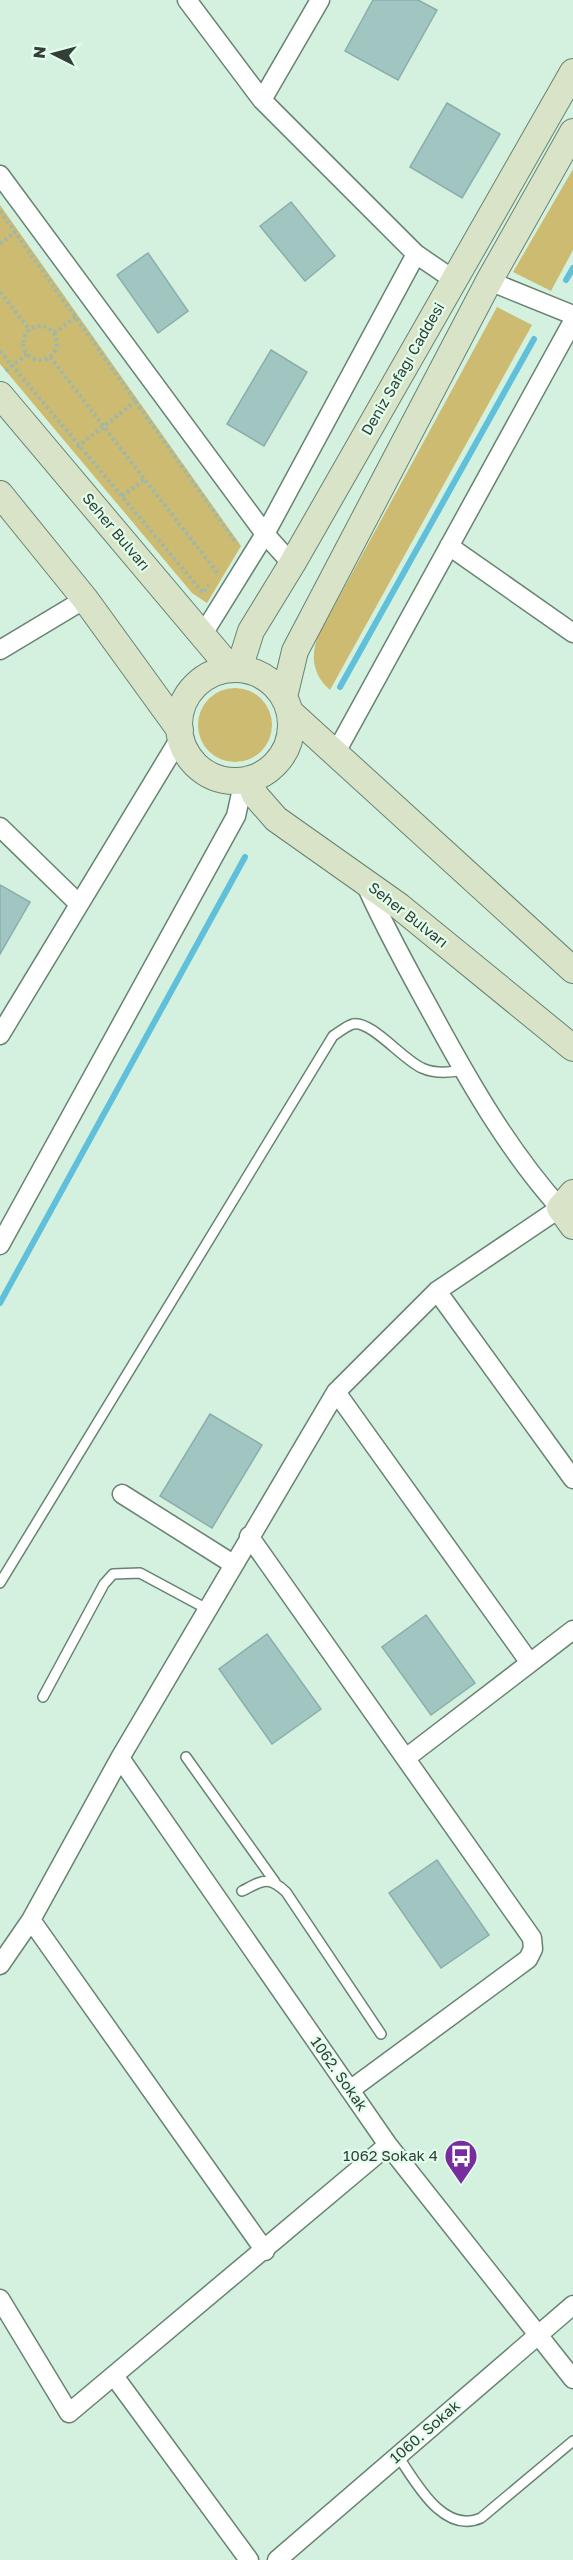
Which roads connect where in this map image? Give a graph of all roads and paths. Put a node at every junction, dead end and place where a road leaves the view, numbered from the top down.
1 (187, 0) edge
2 (320, 0) edge
3 (573, 72) edge
4 (262, 100) junction
5 (573, 132) edge
6 (0, 175) edge
7 (0, 211) edge
8 (15, 232) junction
9 (0, 244) edge
10 (416, 254) junction
11 (454, 280) junction
12 (489, 281) junction
13 (0, 292) edge
14 (573, 315) edge
15 (76, 317) junction
16 (573, 321) edge
17 (30, 330) junction
18 (54, 333) junction
19 (0, 351) edge
20 (27, 354) junction
21 (50, 357) junction
22 (12, 366) junction
23 (3, 383) edge
24 (136, 400) junction
25 (104, 426) junction
26 (79, 446) junction
27 (72, 451) dead end
28 (145, 479) junction
29 (0, 494) edge
30 (122, 496) junction
31 (265, 534) junction
32 (449, 546) junction
33 (231, 554) dead end
34 (224, 564) dead end
35 (292, 564) junction
36 (218, 574) junction
37 (85, 599) junction
38 (573, 633) edge
39 (203, 634) junction
40 (0, 650) edge
41 (235, 669) junction
42 (287, 704) junction
43 (180, 734) junction
44 (335, 754) junction
45 (246, 780) junction
46 (0, 827) edge
47 (365, 882) junction
48 (79, 904) junction
49 (573, 970) edge
50 (0, 1035) edge
51 (573, 1048) edge
52 (463, 1070) junction
53 (569, 1209) edge
54 (0, 1245) edge
55 (437, 1291) junction
56 (336, 1392) junction
57 (573, 1479) edge
58 (122, 1494) dead end
59 (249, 1536) junction
60 (233, 1564) junction
61 (0, 1583) edge
62 (207, 1609) junction
63 (573, 1630) edge
64 (530, 1663) junction
65 (43, 1697) dead end
66 (186, 1757) dead end
67 (120, 1758) junction
68 (406, 1758) junction
69 (275, 1881) junction
70 (242, 1891) dead end
71 (31, 1920) junction
72 (0, 1965) edge
73 (381, 2034) dead end
74 (350, 2090) junction
75 (388, 2145) junction
76 (265, 2251) junction
77 (0, 2299) edge
78 (573, 2305) edge
79 (537, 2336) junction
80 (114, 2376) junction
81 (573, 2379) edge
82 (573, 2441) edge
83 (398, 2456) junction
84 (249, 2560) edge
85 (277, 2560) edge

1 - 4 street
2 - 4 street
3 - 11 main road, Deniz Safağı Caddesi
4 - 10 street
5 - 12 main road
6 - 31 street
7 - 8 path
8 - 9 path
8 - 15 path
10 - 11 street
10 - 31 street
11 - 35 main road, Deniz Safağı Caddesi
12 - 14 street
12 - 42 main road
13 - 17 path
15 - 18 path
15 - 24 path
16 - 32 street
17 - 18 path
17 - 20 path
18 - 21 path
19 - 22 path
20 - 21 path
20 - 22 path
21 - 25 path
22 - 23 path
22 - 26 path
23 - 39 main road, Seher Bulvarı
24 - 25 path
24 - 33 path
25 - 26 path
25 - 28 path
26 - 27 path
26 - 30 path
28 - 30 path
28 - 36 path
29 - 37 main road
30 - 36 path
31 - 35 street
31 - 39 street
32 - 38 street
32 - 44 street
34 - 36 path
35 - 41 main road, Deniz Safağı Caddesi
37 - 40 street
37 - 43 main road
39 - 41 main road, Seher Bulvarı
41 - 42 main road
41 - 43 main road
42 - 44 main road
42 - 45 main road
43 - 45 main road
43 - 48 street
44 - 49 main road
45 - 47 main road, Seher Bulvarı
45 - 54 street
46 - 48 street
47 - 51 main road, Seher Bulvarı
47 - 52 street
48 - 50 street
52 - 53 street
52 - 61 lane
53 - 55 street
55 - 56 street
55 - 57 street
56 - 59 street
56 - 64 street
58 - 60 street
59 - 60 street
59 - 68 street
60 - 62 street
62 - 65 lane
62 - 67 street
63 - 64 street
64 - 68 street
66 - 69 lane
67 - 71 street
67 - 74 street, 1062. Sokak
68 - 74 street
69 - 70 lane
69 - 73 lane
71 - 72 street
71 - 76 street
74 - 75 street, 1062. Sokak
75 - 76 street
75 - 79 street, 1062. Sokak
76 - 80 street
77 - 80 street
78 - 79 street, 1060. Sokak
79 - 81 street, 1062. Sokak
79 - 83 street, 1060. Sokak
80 - 84 street
82 - 83 lane
83 - 85 street, 1060. Sokak

